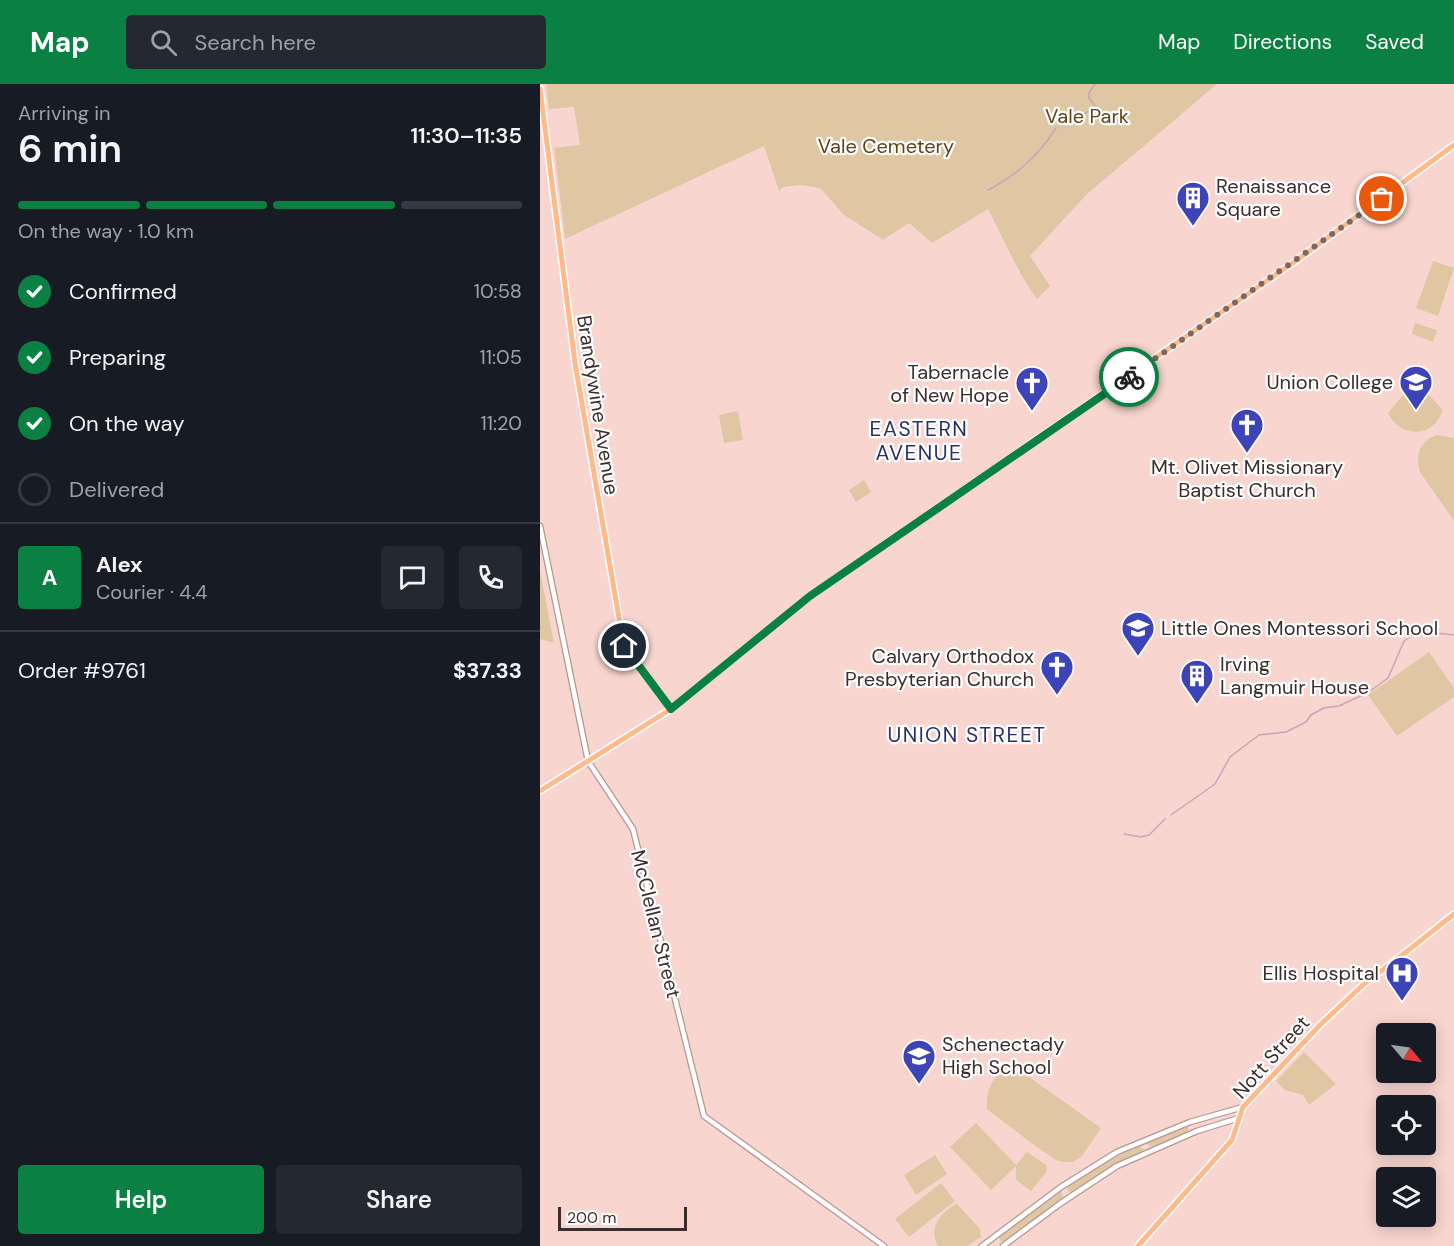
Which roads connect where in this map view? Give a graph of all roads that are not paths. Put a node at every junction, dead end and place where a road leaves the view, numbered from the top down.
1 (540, 89) edge
2 (1454, 145) edge
3 (540, 526) edge
4 (671, 709) junction
5 (588, 762) junction
6 (540, 791) edge
7 (1454, 914) edge
8 (1243, 1107) junction
9 (1239, 1118) junction
10 (884, 1246) edge
11 (982, 1246) edge
12 (1004, 1246) edge
13 (1138, 1246) edge

1 - 4 main road, Brandywine Avenue
2 - 4 main road
3 - 5 street, McClellan Street
4 - 5 main road
5 - 6 main road
5 - 10 street, McClellan Street
7 - 8 main road, Nott Street
8 - 9 main road, Nott Street
8 - 11 street
9 - 12 street
9 - 13 main road, Nott Street

